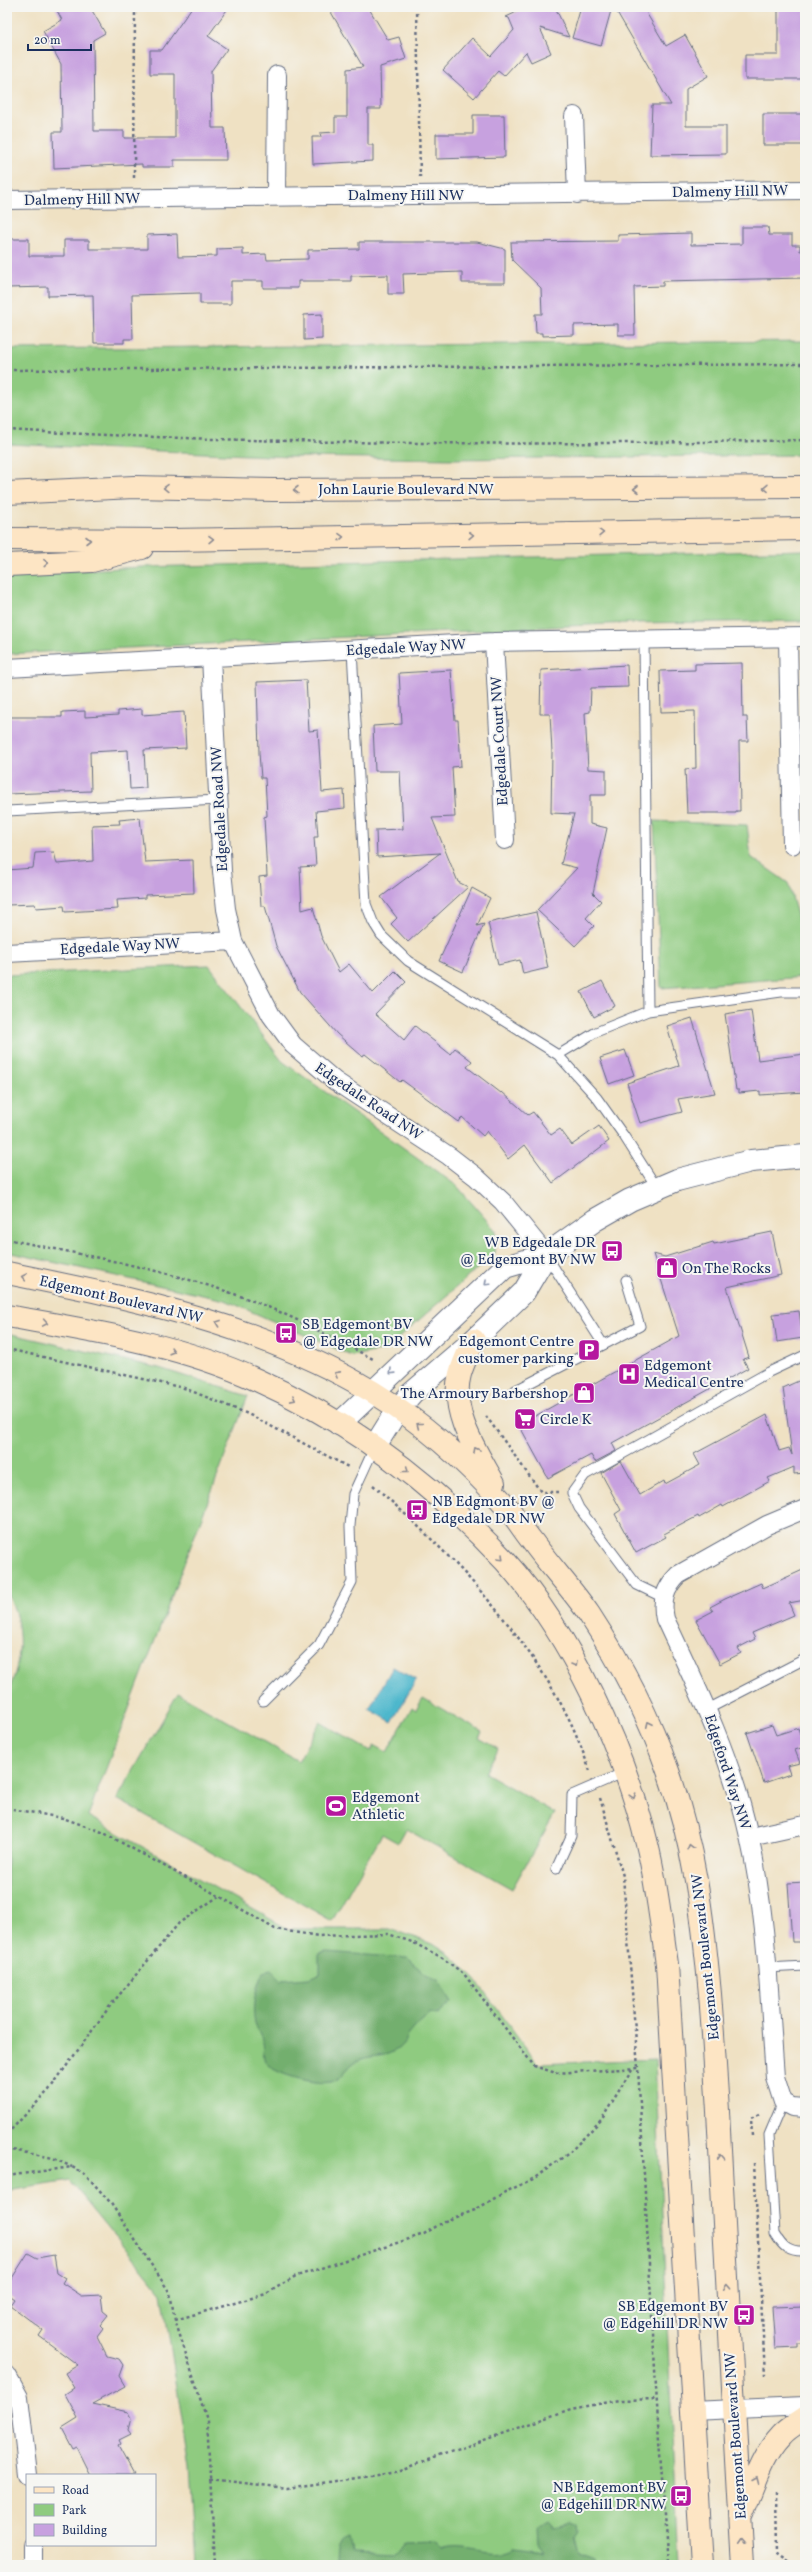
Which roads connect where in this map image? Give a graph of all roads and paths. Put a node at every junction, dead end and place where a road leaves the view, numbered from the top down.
1 (135, 7) edge
2 (417, 7) edge
3 (277, 75) dead end
4 (574, 116) dead end
5 (805, 190) edge
6 (577, 194) junction
7 (420, 195) junction
8 (276, 196) junction
9 (134, 198) junction
10 (7, 200) edge
11 (805, 364) edge
12 (7, 370) edge
13 (7, 430) edge
14 (805, 440) edge
15 (7, 478) edge
16 (134, 487) junction
17 (805, 487) edge
18 (7, 494) edge
19 (805, 529) edge
20 (7, 539) edge
21 (172, 540) junction
22 (7, 565) edge
23 (797, 637) edge
24 (644, 640) junction
25 (494, 642) junction
26 (352, 650) junction
27 (211, 657) junction
28 (7, 668) edge
29 (218, 800) junction
30 (7, 812) edge
31 (504, 840) dead end
32 (792, 845) dead end
33 (233, 941) junction
34 (7, 953) edge
35 (805, 992) edge
36 (648, 1012) junction
37 (558, 1055) junction
38 (805, 1156) edge
39 (657, 1188) junction
40 (7, 1239) edge
41 (546, 1255) junction
42 (7, 1273) edge
43 (626, 1280) dead end
44 (7, 1316) edge
45 (474, 1340) junction
46 (603, 1344) junction
47 (7, 1349) edge
48 (805, 1355) edge
49 (373, 1359) dead end
50 (514, 1391) dead end
51 (372, 1392) junction
52 (398, 1409) junction
53 (482, 1412) dead end
54 (339, 1424) junction
55 (375, 1446) junction
56 (360, 1474) junction
57 (572, 1493) junction
58 (805, 1508) edge
59 (509, 1509) junction
60 (664, 1598) junction
61 (805, 1659) edge
62 (263, 1701) dead end
63 (708, 1709) junction
64 (625, 1772) junction
65 (595, 1783) junction
66 (7, 1808) edge
67 (805, 1825) edge
68 (750, 1837) junction
69 (556, 1869) dead end
70 (219, 1896) junction
71 (805, 1966) edge
72 (767, 1968) junction
73 (638, 2068) junction
74 (632, 2069) junction
75 (783, 2102) junction
76 (805, 2108) edge
77 (7, 2134) edge
78 (7, 2149) edge
79 (72, 2167) junction
80 (7, 2176) edge
81 (805, 2252) edge
82 (175, 2320) junction
83 (7, 2375) edge
84 (657, 2399) junction
85 (805, 2406) edge
86 (733, 2409) junction
87 (692, 2412) junction
88 (805, 2418) edge
89 (28, 2474) edge
90 (209, 2479) junction
91 (776, 2489) dead end
92 (740, 2516) junction
93 (33, 2546) edge
94 (33, 2565) edge
95 (215, 2565) edge
96 (669, 2565) edge
97 (702, 2565) edge
98 (743, 2565) edge
99 (792, 2565) edge

1 - 9 path
2 - 7 path
3 - 8 street
4 - 6 street
5 - 6 street, Dalmeny Hill NW
6 - 7 street, Dalmeny Hill NW
7 - 8 street, Dalmeny Hill NW
8 - 9 street, Dalmeny Hill NW
9 - 10 street, Dalmeny Hill NW
11 - 12 path
13 - 14 path
15 - 16 main road
17 -> 16 main road, John Laurie Boulevard NW
16 - 18 main road, John Laurie Boulevard NW
21 -> 19 main road
20 -> 21 main road
22 -> 21 main road
23 - 24 street, Edgedale Way NW
23 - 32 street
24 - 25 street, Edgedale Way NW
24 - 36 lane
25 - 26 street, Edgedale Way NW
25 - 31 street, Edgedale Court NW
26 - 27 street, Edgedale Way NW
26 - 37 lane
27 - 28 street, Edgedale Way NW
27 - 29 street, Edgedale Road NW
29 - 30 lane
29 - 33 street, Edgedale Road NW
33 - 34 street, Edgedale Way NW
33 - 41 street, Edgedale Road NW
35 - 36 lane
36 - 37 lane
37 - 39 lane
38 - 39 street
39 - 41 street
40 - 49 path
41 - 45 street
41 - 46 lane
41 -> 51 street
51 -> 42 main road, Edgemont Boulevard NW
43 - 46 lane
44 -> 54 main road
45 - 52 street
59 -> 45 main road
46 - 50 lane
47 - 56 path
48 - 57 lane
51 - 52 main road, Edgemont Boulevard NW
51 - 54 street
52 - 55 street
59 -> 52 main road, Edgemont Boulevard NW
53 - 57 path
54 - 55 main road
55 - 56 lane
55 -> 64 main road
56 - 62 lane
56 - 65 path
57 - 60 lane
58 - 60 street, Edgeford Way NW
86 -> 59 main road, Edgemont Boulevard NW
60 - 63 street, Edgeford Way NW
61 - 63 lane
63 - 68 street, Edgeford Way NW
64 - 65 lane
64 -> 87 main road
65 - 69 lane
65 - 73 path
66 - 70 path
67 - 68 street
68 - 72 street, Edgeford Way NW
70 - 74 path
70 - 77 path
71 - 72 lane
72 - 75 street, Edgeford Way NW
73 - 74 path
73 - 84 path
74 - 82 path
75 - 76 street
75 - 81 lane
78 - 79 path
79 - 80 path
79 - 82 path
82 - 90 path
83 - 89 street
84 - 90 path
84 - 96 path
85 - 86 street
86 - 87 street
86 - 92 main road, Edgemont Boulevard NW
87 - 97 main road
92 -> 88 main road
90 - 95 path
91 - 99 path
98 -> 92 main road, Edgemont Boulevard NW
93 - 94 street

